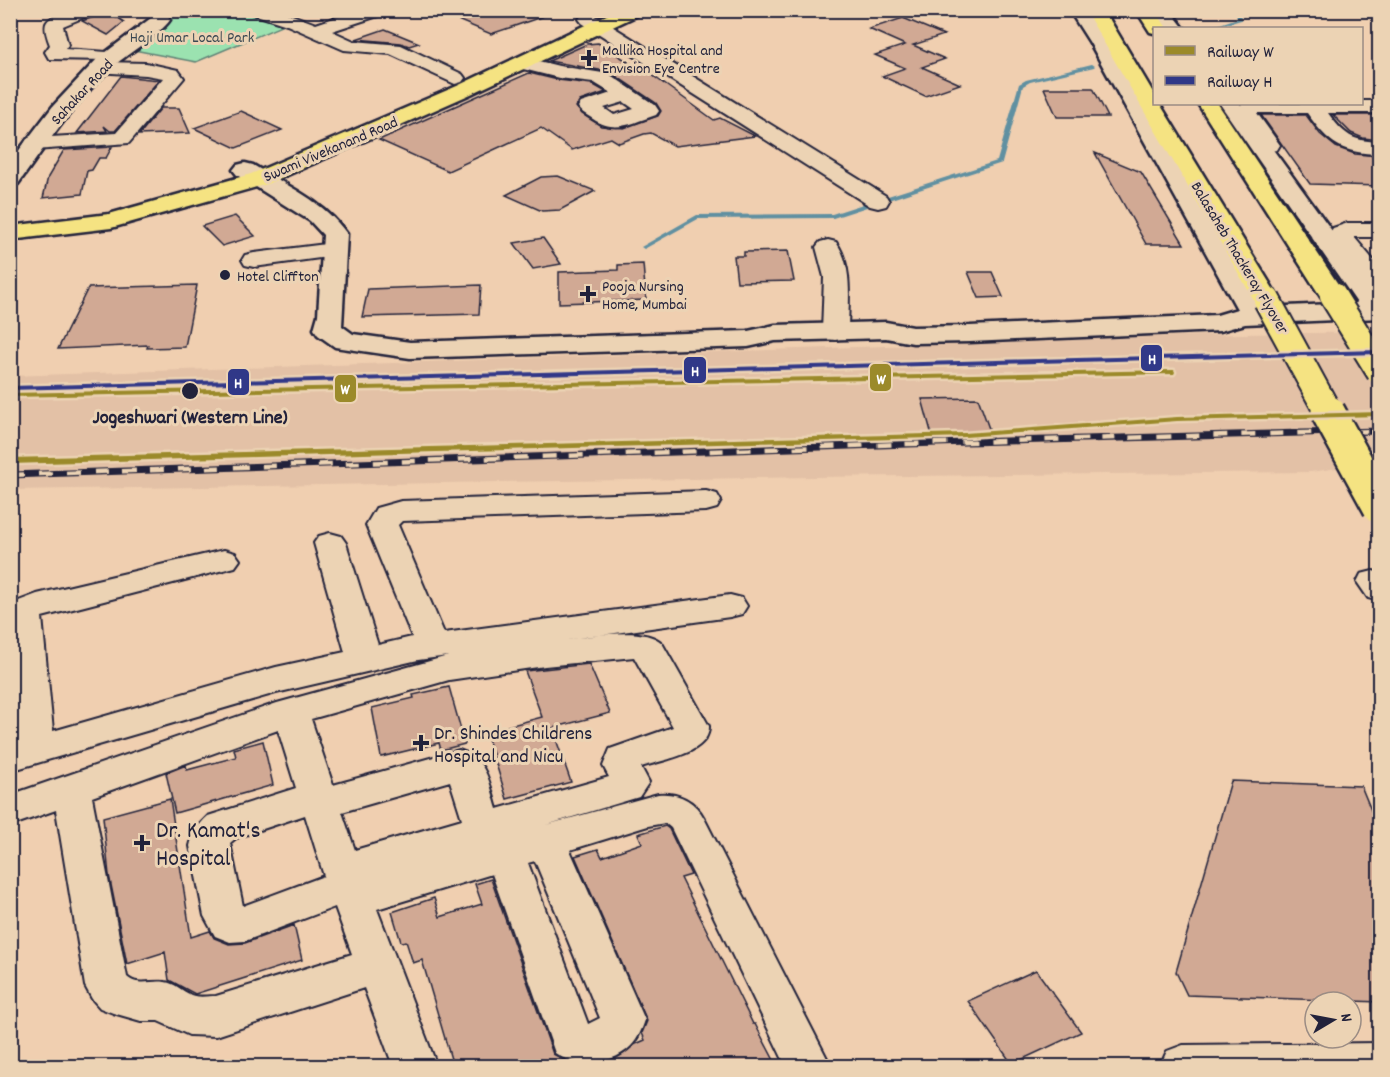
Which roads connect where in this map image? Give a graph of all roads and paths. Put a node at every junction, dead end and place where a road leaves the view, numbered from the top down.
1 (86, 10) edge
2 (259, 10) edge
3 (378, 10) edge
4 (1078, 10) edge
5 (1094, 10) edge
6 (1145, 10) edge
7 (1160, 10) edge
8 (161, 13) edge
9 (608, 15) edge
10 (1156, 27) edge
11 (1173, 27) edge
12 (316, 30) junction
13 (656, 60) junction
14 (101, 62) junction
15 (522, 63) junction
16 (597, 76) junction
17 (455, 78) junction
18 (699, 87) junction
19 (1209, 105) edge
20 (1231, 105) edge
21 (1313, 107) junction
22 (1380, 107) edge
23 (1271, 148) dead end
24 (1380, 148) edge
25 (22, 149) edge
26 (252, 174) junction
27 (10, 180) edge
28 (878, 201) dead end
29 (10, 221) edge
30 (1380, 230) edge
31 (10, 233) edge
32 (828, 247) dead end
33 (334, 250) junction
34 (254, 260) dead end
35 (1380, 284) edge
36 (1377, 310) edge
37 (1254, 311) junction
38 (1080, 324) junction
39 (835, 332) junction
40 (1380, 372) edge
41 (706, 501) dead end
42 (1380, 507) edge
43 (330, 543) dead end
44 (224, 560) dead end
45 (730, 606) dead end
46 (433, 646) junction
47 (365, 660) junction
48 (290, 712) junction
49 (23, 753) edge
50 (72, 790) junction
51 (319, 800) junction
52 (10, 812) edge
53 (495, 841) junction
54 (546, 841) junction
55 (347, 885) junction
56 (377, 965) junction
57 (1380, 1064) edge
58 (414, 1066) edge
59 (809, 1066) edge
60 (1183, 1066) edge

1 - 14 street
2 - 12 street
3 - 12 street
4 - 37 street
5 - 37 main road, Balasaheb Thackeray Flyover
6 - 10 main road
7 - 11 street
8 - 14 street, Sahakar Road
9 - 13 street
9 - 15 main road, Swami Vivekanand Road
9 - 17 main road, Swami Vivekanand Road
12 - 17 street
13 - 16 street
13 - 18 street
14 - 25 street, Sahakar Road
14 - 25 street
15 - 16 street
15 - 26 main road, Swami Vivekanand Road
16 - 18 street
17 - 26 main road, Swami Vivekanand Road
18 - 28 street
19 - 40 main road, bridge
20 - 36 street
21 - 22 street
21 - 23 street
21 - 24 street
25 - 27 street, Sahakar Road
26 - 29 main road, Swami Vivekanand Road
26 - 31 main road, Swami Vivekanand Road
26 - 33 street
30 - 35 street
32 - 39 street
33 - 34 street
33 - 39 street
36 - 37 street
37 - 38 street
37 - 38 street
37 - 42 main road, Balasaheb Thackeray Flyover, bridge
38 - 39 street
41 - 46 street
43 - 47 street
44 - 49 street
45 - 46 street
46 - 47 street
47 - 49 street
48 - 50 street
48 - 51 street
48 - 53 street
50 - 52 street
50 - 56 street
51 - 53 street
51 - 55 street
51 - 55 street
53 - 54 street
53 - 54 street
53 - 55 street
54 - 59 street
55 - 56 street
56 - 58 street
57 - 60 street

